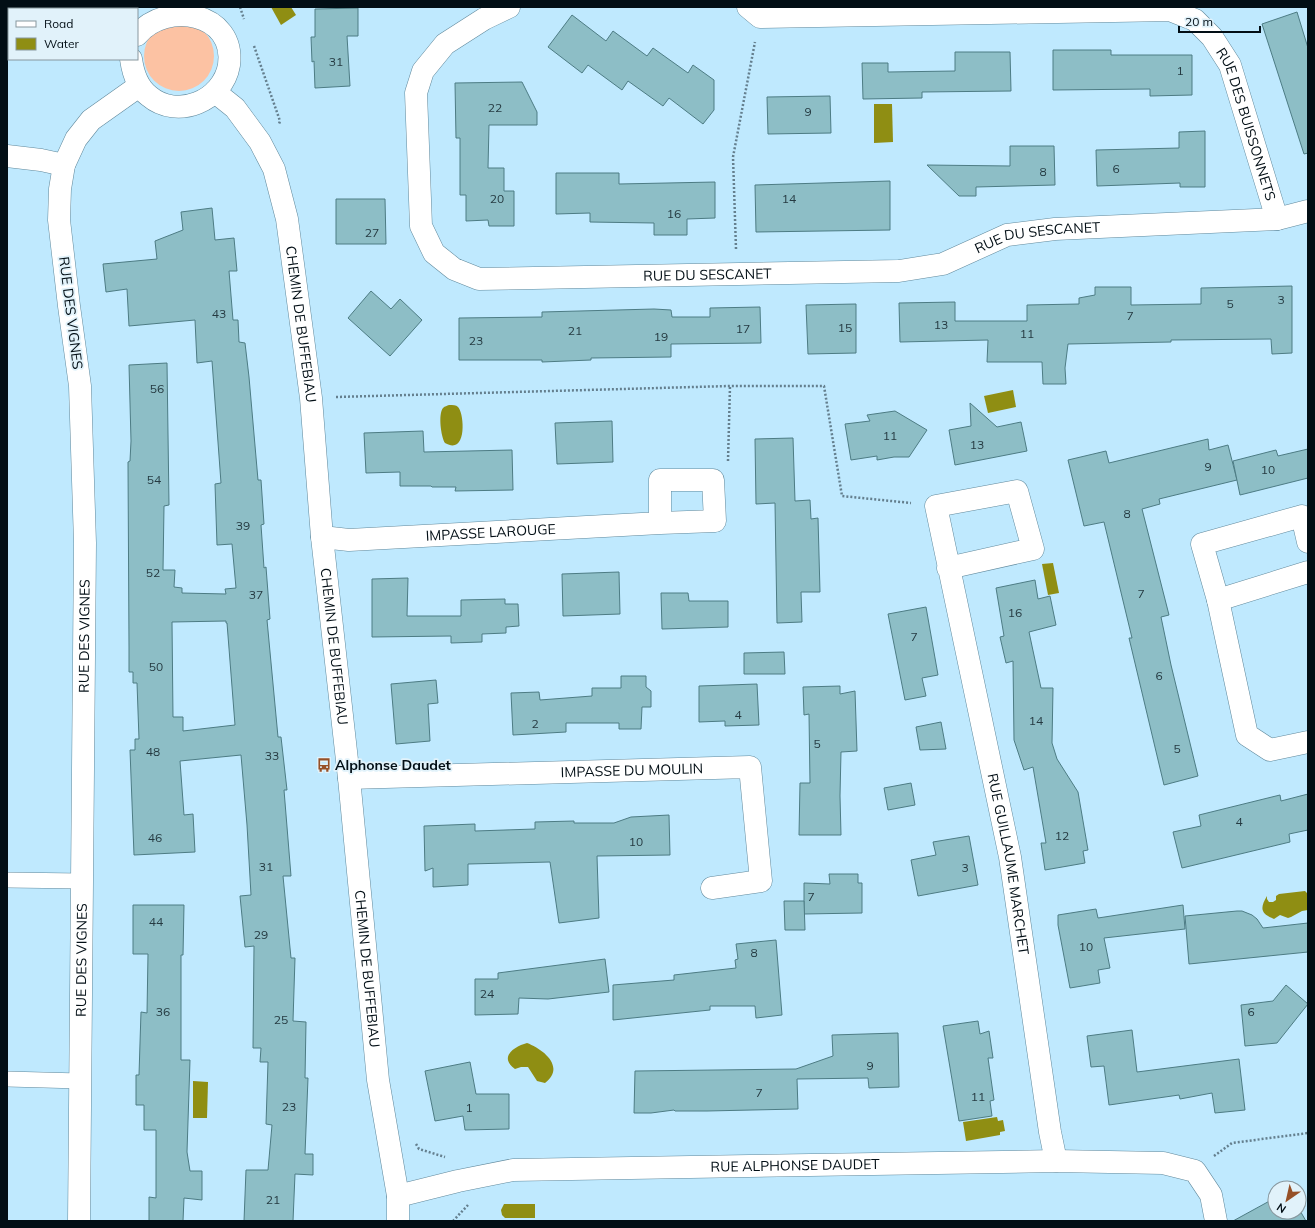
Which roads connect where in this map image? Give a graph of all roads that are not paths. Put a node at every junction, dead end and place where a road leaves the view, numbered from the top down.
1 (509, 7) edge
2 (187, 8) edge
3 (754, 12) edge
4 (138, 33) edge
5 (131, 60) edge
6 (139, 86) junction
7 (216, 92) junction
8 (7, 156) edge
9 (64, 165) junction
10 (1308, 212) edge
11 (1277, 219) junction
12 (1308, 225) edge
13 (660, 523) junction
14 (322, 537) junction
15 (1308, 542) edge
16 (948, 568) junction
17 (1308, 572) edge
18 (1218, 600) junction
19 (1308, 742) edge
20 (349, 778) junction
21 (7, 880) edge
22 (81, 881) junction
23 (712, 888) dead end
24 (7, 1079) edge
25 (80, 1081) junction
26 (1056, 1161) junction
27 (398, 1196) junction
28 (79, 1221) edge
29 (398, 1221) edge
30 (1216, 1221) edge

1 - 11 street, RUE DU SESCANET
2 - 4 street
2 - 7 street
3 - 11 street, RUE DES BUISSONNETS
5 - 6 street
6 - 7 street
6 - 9 street, RUE DES VIGNES
7 - 14 street, CHEMIN DE BUFFEBIAU
8 - 9 street
9 - 22 street, RUE DES VIGNES
10 - 11 street, RUE DU SESCANET
11 - 12 street, RUE DU SESCANET
13 - 13 street, IMPASSE LAROUGE
13 - 14 street, IMPASSE LAROUGE
14 - 20 street, CHEMIN DE BUFFEBIAU
15 - 18 street
16 - 16 street, RUE GUILLAUME MARCHET
16 - 26 street, RUE GUILLAUME MARCHET
17 - 18 street
18 - 19 street
20 - 23 street, IMPASSE DU MOULIN
20 - 27 street, CHEMIN DE BUFFEBIAU
21 - 22 lane
22 - 25 street, RUE DES VIGNES
24 - 25 lane
25 - 28 street, RUE DES VIGNES
26 - 27 street, RUE ALPHONSE DAUDET
26 - 30 street, RUE ALPHONSE DAUDET
27 - 29 street, CHEMIN DE BUFFEBIAU

